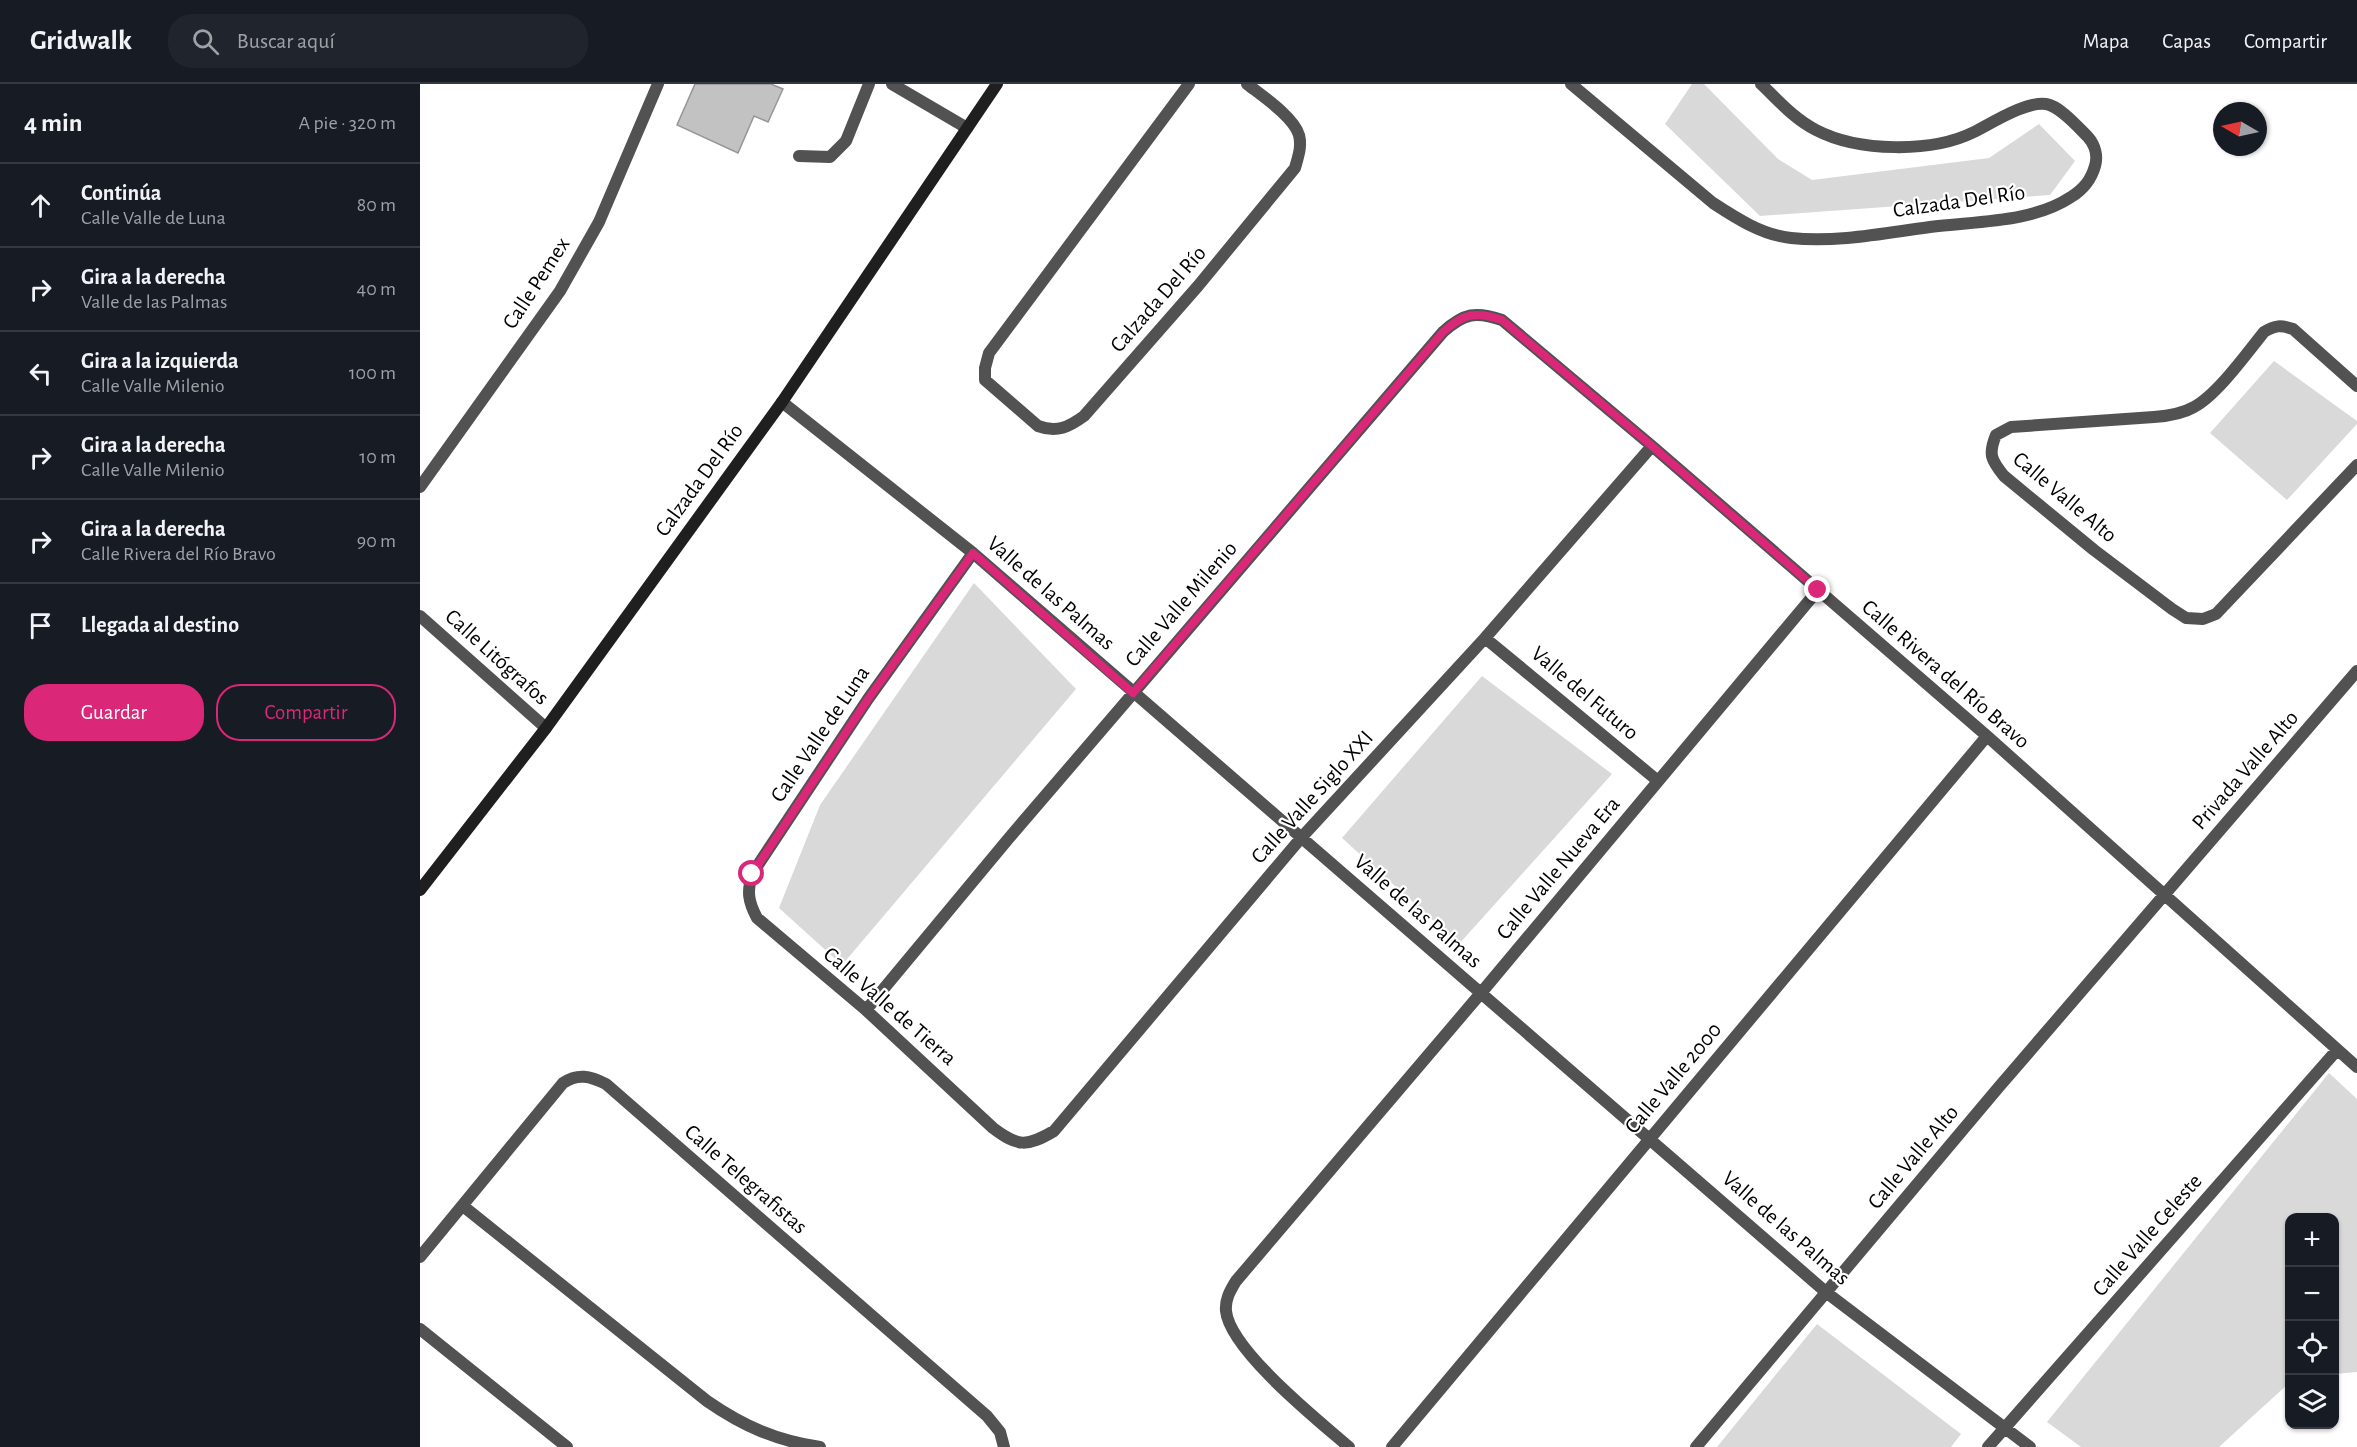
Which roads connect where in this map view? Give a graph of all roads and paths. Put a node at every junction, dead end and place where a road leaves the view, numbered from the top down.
1 (658, 84) edge
2 (869, 84) edge
3 (892, 84) edge
4 (997, 84) edge
5 (1189, 84) edge
6 (1247, 84) edge
7 (1571, 84) edge
8 (1761, 84) edge
9 (967, 128) junction
10 (799, 156) dead end
11 (1502, 320) joint
12 (2357, 386) edge
13 (782, 402) junction
14 (1652, 446) junction
15 (2357, 465) edge
16 (420, 488) edge
17 (973, 553) junction
18 (1818, 590) junction
19 (420, 616) edge
20 (1485, 638) junction
21 (2357, 670) edge
22 (1133, 693) junction
23 (546, 728) junction
24 (1987, 736) junction
25 (1658, 781) junction
26 (1301, 838) junction
27 (420, 890) edge
28 (2164, 897) junction
29 (757, 918) joint
30 (1481, 993) junction
31 (866, 1010) junction
32 (2337, 1050) junction
33 (2357, 1067) edge
34 (993, 1128) joint
35 (1650, 1138) junction
36 (463, 1206) junction
37 (420, 1257) edge
38 (1827, 1293) junction
39 (420, 1329) edge
40 (2006, 1428) junction
41 (567, 1447) edge
42 (820, 1447) edge
43 (1004, 1447) edge
44 (1349, 1447) edge
45 (1392, 1447) edge
46 (1696, 1447) edge
47 (1989, 1447) edge
48 (2030, 1447) edge

1 - 16 street, Calle Pemex
2 - 10 street
3 - 9 street
4 - 9 street, Calzada Del Río
5 - 6 street, Calzada Del Río
7 - 8 street, Calzada Del Río
9 - 13 street, Calzada Del Río
11 - 14 street, Calle Rivera del Río Bravo
11 - 22 street, Calle Valle Milenio
12 - 15 street, Calle Valle Alto
13 - 17 street, Valle de las Palmas
13 - 23 street, Calzada Del Río
14 - 18 street, Calle Rivera del Río Bravo
14 - 20 street, Calle Valle Siglo XXI
17 - 22 street, Valle de las Palmas
17 - 29 street, Calle Valle de Luna
18 - 24 street, Calle Rivera del Río Bravo
18 - 25 street, Calle Valle Nueva Era
19 - 23 street, Calle Litógrafos
20 - 25 street, Valle del Futuro
20 - 26 street, Calle Valle Siglo XXI
21 - 28 street, Privada Valle Alto
22 - 26 street, Valle de las Palmas
22 - 31 street, Calle Valle Milenio
23 - 27 street, Calzada Del Río
24 - 28 street, Calle Rivera del Río Bravo
24 - 35 street, Calle Valle 2000
25 - 30 street, Calle Valle Nueva Era
26 - 30 street, Valle de las Palmas
26 - 34 street, Calle Valle Siglo XXI
28 - 32 street, Calle Rivera del Río Bravo
28 - 38 street, Calle Valle Alto
29 - 31 street, Calle Valle de Tierra
30 - 35 street, Valle de las Palmas
30 - 44 street, Calle Valle Nueva Era
31 - 34 street, Calle Valle de Tierra
32 - 33 street, Calle Rivera del Río Bravo
32 - 40 street, Calle Valle Celeste
35 - 38 street, Valle de las Palmas
35 - 45 street, Calle Valle 2000
36 - 37 street, Calle Telegrafistas
36 - 42 street
36 - 43 street, Calle Telegrafistas
38 - 40 street, Valle de las Palmas
38 - 46 street, Calle Valle Alto
39 - 41 street
40 - 47 street, Calle Valle Celeste
40 - 48 street, Valle de las Palmas

